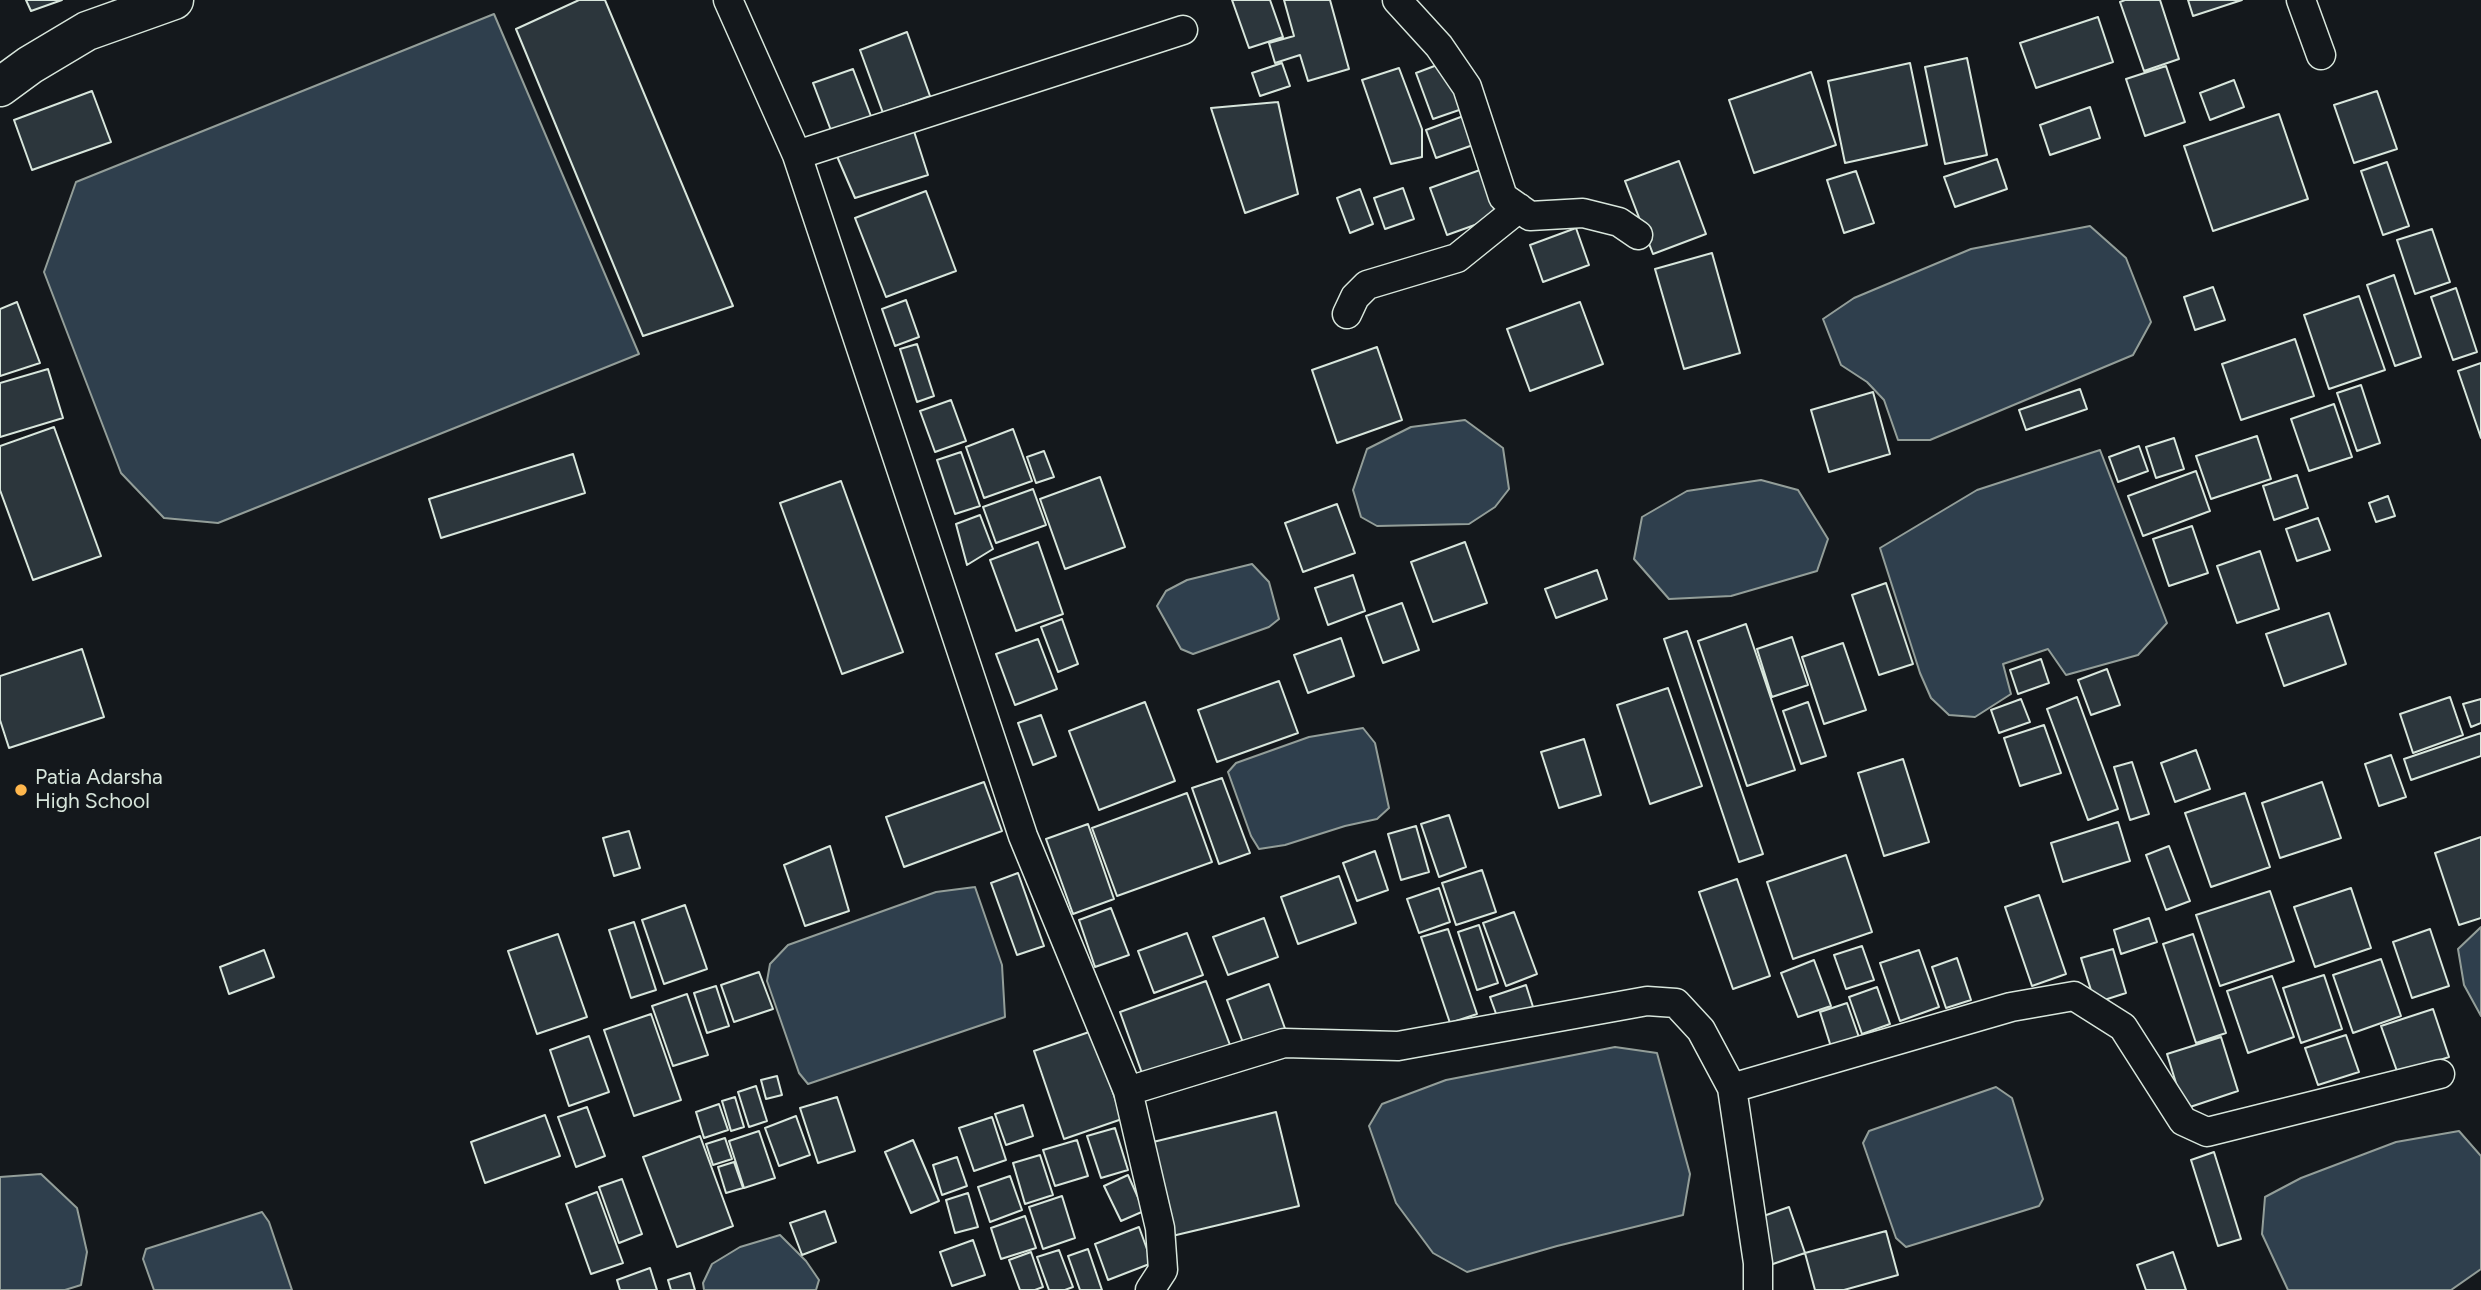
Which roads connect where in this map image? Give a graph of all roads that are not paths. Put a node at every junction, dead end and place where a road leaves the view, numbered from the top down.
1 (174, 0) edge
2 (728, 0) edge
3 (1397, 0) edge
4 (2301, 0) edge
5 (1183, 30) dead end
6 (2321, 55) dead end
7 (10, 76) edge
8 (797, 156) junction
9 (1519, 208) junction
10 (1638, 235) dead end
11 (1347, 314) dead end
12 (2440, 1074) dead end
13 (1732, 1088) junction
14 (1128, 1091) junction
15 (1150, 1290) edge
16 (1758, 1290) edge

1 - 7 highway
2 - 8 street
3 - 9 street
4 - 6 street
5 - 8 street
8 - 14 street
9 - 10 street
9 - 11 street
12 - 13 street
13 - 14 street
13 - 16 street
14 - 15 street

